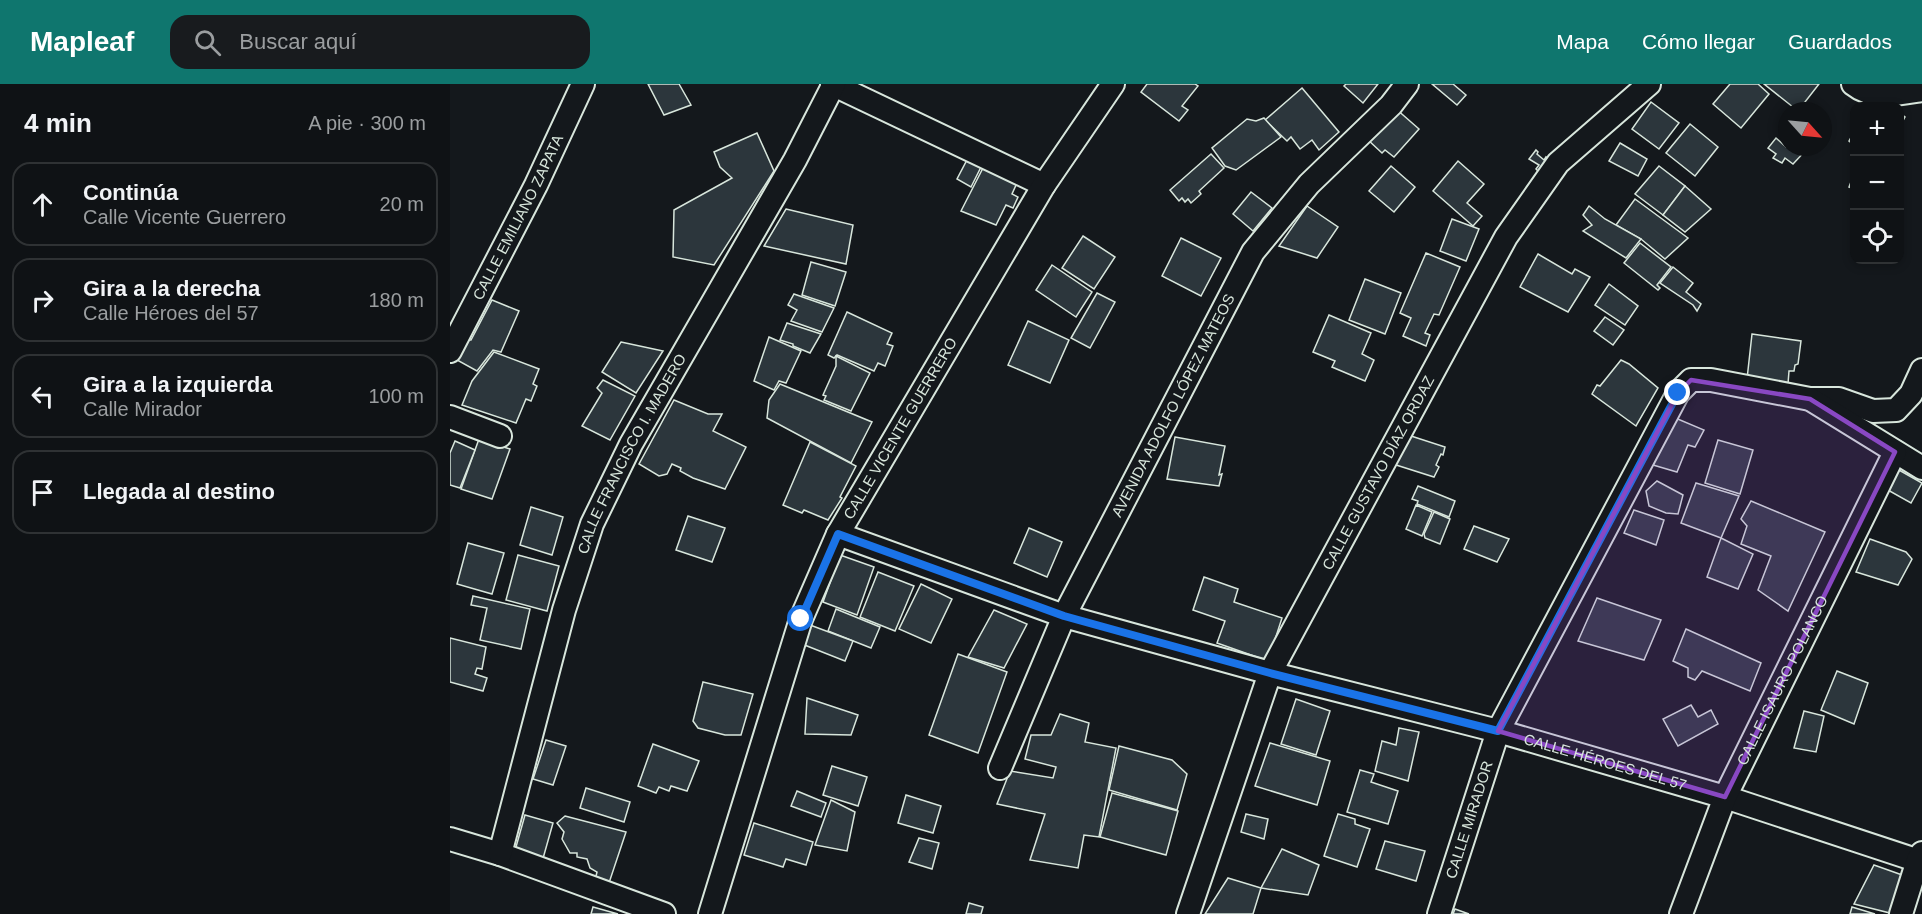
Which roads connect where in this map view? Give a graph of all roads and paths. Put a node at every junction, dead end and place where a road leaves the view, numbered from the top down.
1 (583, 84) edge
2 (833, 84) edge
3 (1113, 84) edge
4 (1407, 84) edge
5 (1649, 84) edge
6 (1853, 84) edge
7 (1922, 90) edge
8 (1044, 185) junction
9 (450, 351) edge
10 (1922, 370) edge
11 (1810, 399) junction
12 (450, 417) edge
13 (500, 436) dead end
14 (1895, 452) junction
15 (1922, 468) edge
16 (838, 534) junction
17 (1064, 616) junction
18 (1270, 673) junction
19 (1498, 731) junction
20 (1000, 768) dead end
21 (1725, 798) junction
22 (450, 839) edge
23 (500, 854) junction
24 (1921, 858) edge
25 (664, 914) edge
26 (710, 914) edge
27 (1188, 914) edge
28 (1439, 914) edge
29 (1681, 914) edge
30 (1901, 914) edge

1 - 9 street, CALLE EMILIANO ZAPATA
2 - 8 street
2 - 23 street, CALLE FRANCISCO I. MADERO
3 - 8 street, CALLE VICENTE GUERRERO
4 - 17 street, AVENIDA ADOLFO LÓPEZ MATEOS
5 - 18 street, CALLE GUSTAVO DÍAZ ORDAZ
6 - 7 street
8 - 16 street, CALLE VICENTE GUERRERO
10 - 11 street
11 - 14 street
11 - 19 street, CALLE MIRADOR
12 - 13 street
14 - 15 street
14 - 21 street, CALLE ISAURO POLANCO
16 - 17 street, CALLE HÉROES DEL 57
16 - 26 street, CALLE VICENTE GUERRERO
17 - 18 street, CALLE HÉROES DEL 57
17 - 20 street, AVENIDA ADOLFO LÓPEZ MATEOS
18 - 19 street, CALLE HÉROES DEL 57
18 - 27 street, CALLE GUSTAVO DÍAZ ORDAZ
19 - 21 street, CALLE HÉROES DEL 57
19 - 28 street, CALLE MIRADOR
21 - 24 street, CALLE HÉROES DEL 57
21 - 29 street, CALLE ISAURO POLANCO
22 - 23 street
23 - 25 street
24 - 30 street

